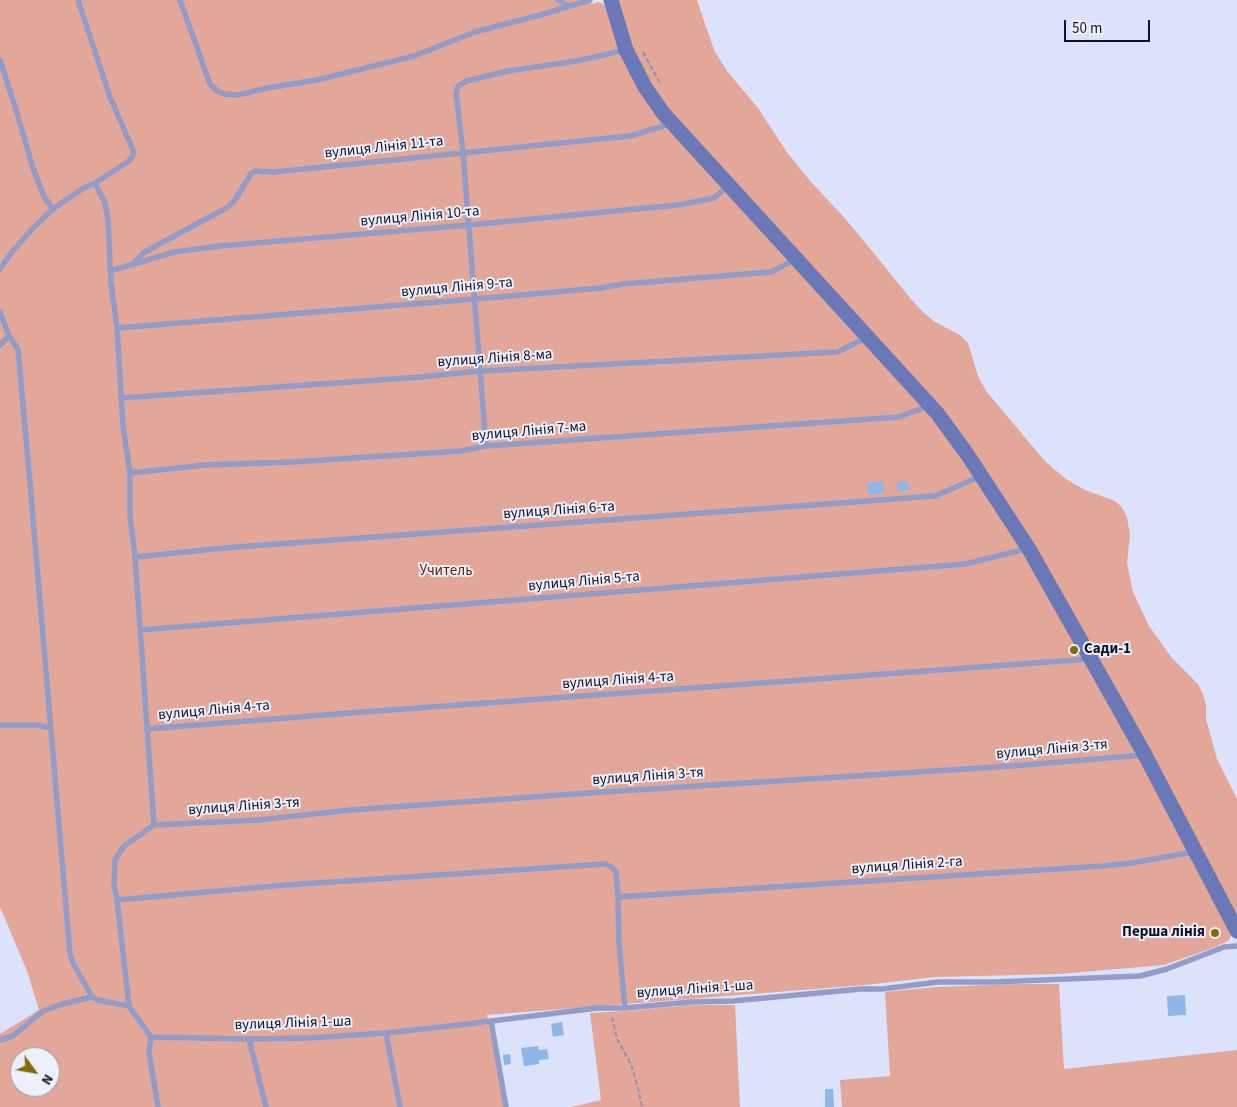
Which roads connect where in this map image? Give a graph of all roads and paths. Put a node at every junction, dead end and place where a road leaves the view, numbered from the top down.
1 (78, 0) edge
2 (180, 0) edge
3 (558, 0) edge
4 (590, 0) edge
5 (610, 0) edge
6 (568, 6) junction
7 (626, 50) junction
8 (644, 53) dead end
9 (0, 60) edge
10 (661, 85) dead end
11 (672, 123) junction
12 (464, 152) junction
13 (96, 183) junction
14 (729, 186) junction
15 (53, 209) junction
16 (469, 225) junction
17 (796, 259) junction
18 (132, 265) junction
19 (0, 269) edge
20 (110, 271) junction
21 (475, 300) junction
22 (0, 312) edge
23 (117, 328) junction
24 (10, 336) junction
25 (868, 337) junction
26 (0, 345) edge
27 (481, 372) junction
28 (121, 398) junction
29 (930, 406) junction
30 (486, 446) junction
31 (130, 473) junction
32 (982, 476) junction
33 (1028, 549) junction
34 (135, 557) junction
35 (140, 630) junction
36 (1091, 659) junction
37 (0, 725) edge
38 (51, 728) junction
39 (147, 729) junction
40 (1145, 755) junction
41 (154, 825) junction
42 (1196, 852) junction
43 (618, 897) junction
44 (117, 900) junction
45 (1237, 931) edge
46 (1237, 946) edge
47 (92, 997) junction
48 (129, 1006) junction
49 (609, 1008) junction
50 (625, 1008) junction
51 (491, 1022) junction
52 (386, 1033) junction
53 (151, 1037) junction
54 (249, 1039) junction
55 (0, 1040) edge
56 (158, 1107) edge
57 (266, 1107) edge
58 (400, 1107) edge
59 (506, 1107) edge
60 (642, 1107) edge

1 - 13 lane
2 - 6 lane
3 - 6 lane
4 - 6 lane
5 - 7 main road
7 - 11 main road
7 - 12 lane
8 - 10 path
9 - 15 lane
11 - 12 lane, вулиця Лінія 11-та
11 - 14 main road
12 - 16 lane
12 - 18 lane, вулиця Лінія 11-та
13 - 15 lane
13 - 20 lane
14 - 16 lane, вулиця Лінія 10-та
14 - 17 main road
15 - 19 lane
16 - 18 lane, вулиця Лінія 10-та
16 - 21 lane
17 - 21 lane, вулиця Лінія 9-та
17 - 25 main road
18 - 20 lane, вулиця Лінія 10-та
20 - 23 lane
21 - 23 lane, вулиця Лінія 9-та
21 - 27 lane
22 - 24 lane
23 - 28 lane
24 - 26 lane
24 - 38 lane
25 - 27 lane, вулиця Лінія 8-ма
25 - 29 main road
27 - 28 lane, вулиця Лінія 8-ма
27 - 30 lane
28 - 31 lane
29 - 30 lane, вулиця Лінія 7-ма
29 - 32 main road
30 - 31 lane, вулиця Лінія 7-ма
31 - 34 lane
32 - 33 main road
32 - 34 lane, вулиця Лінія 6-та
33 - 35 lane, вулиця Лінія 5-та
33 - 36 main road
34 - 35 lane
35 - 39 lane
36 - 39 lane, вулиця Лінія 4-та
36 - 40 main road
37 - 38 lane
38 - 47 lane
39 - 41 lane
40 - 41 lane, вулиця Лінія 3-тя
40 - 42 main road
41 - 44 lane
42 - 43 lane, вулиця Лінія 2-га
42 - 45 main road
43 - 44 lane
43 - 50 lane
44 - 48 lane
46 - 50 lane, вулиця Лінія 1-ша
47 - 48 lane
47 - 55 lane
48 - 53 lane
49 - 50 lane, вулиця Лінія 1-ша
49 - 51 lane, вулиця Лінія 1-ша
49 - 60 path
51 - 52 lane, вулиця Лінія 1-ша
51 - 59 lane
52 - 54 lane, вулиця Лінія 1-ша
52 - 58 lane
53 - 54 lane, вулиця Лінія 1-ша
53 - 56 lane
54 - 57 lane

